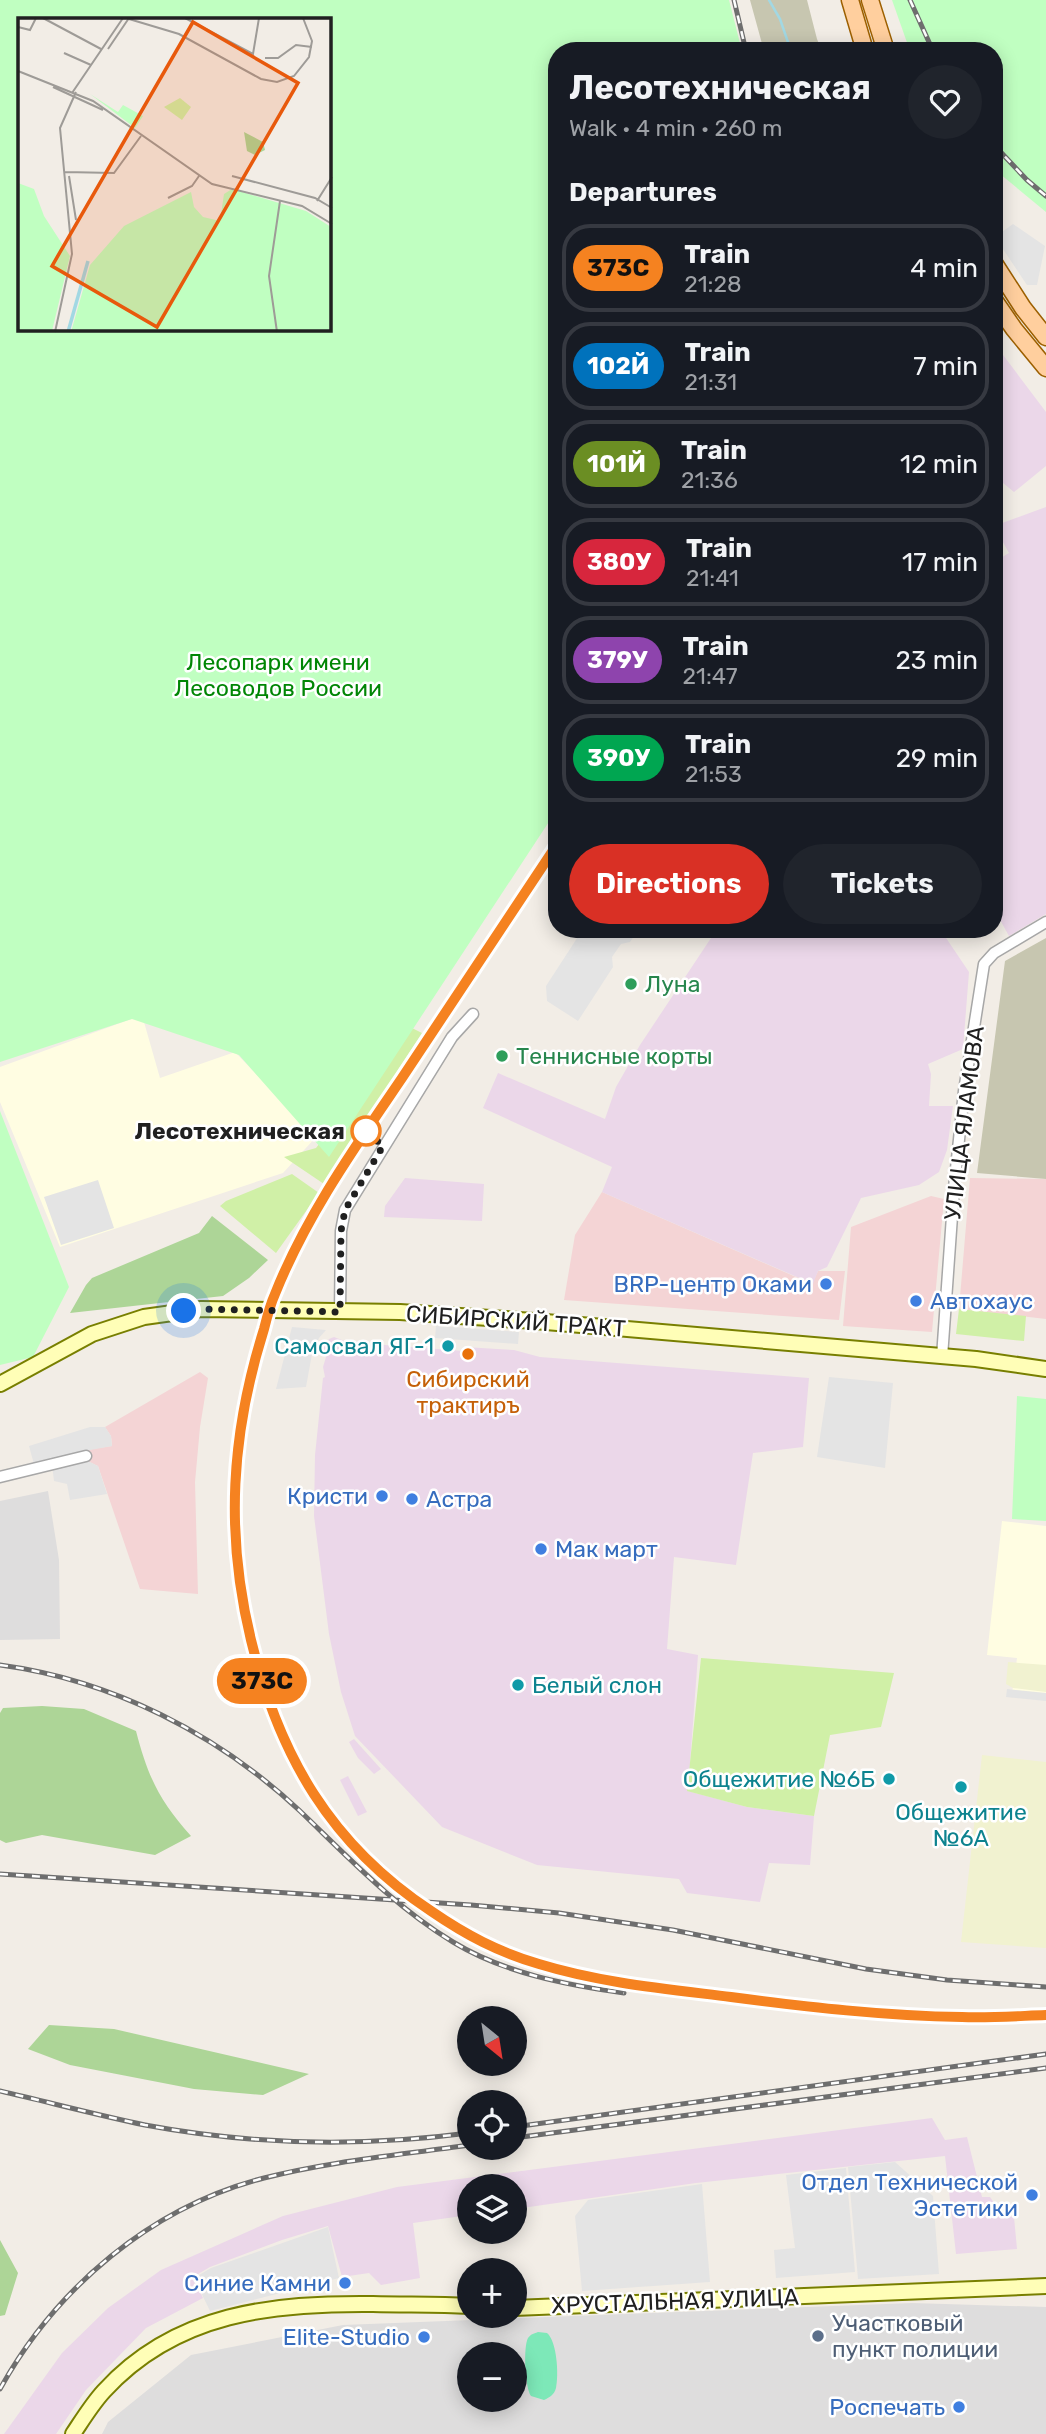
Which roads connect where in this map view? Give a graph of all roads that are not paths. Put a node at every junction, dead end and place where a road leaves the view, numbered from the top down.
1 (850, 0) edge
2 (870, 0) edge
3 (862, 42) edge
4 (883, 42) edge
5 (1003, 277) edge
6 (1003, 313) edge
7 (1046, 337) edge
8 (1046, 368) edge
9 (1046, 922) edge
10 (473, 1014) dead end
11 (340, 1312) junction
12 (942, 1357) junction
13 (1046, 1368) edge
14 (0, 1384) edge
15 (86, 1456) dead end
16 (0, 1477) edge
17 (1046, 2286) edge
18 (457, 2306) edge
19 (527, 2307) edge
20 (73, 2434) edge

1 - 3 main road
2 - 4 main road
5 - 7 main road
6 - 8 main road
9 - 12 street, УЛИЦА ЯЛАМОВА
10 - 11 street
11 - 12 main road, СИБИРСКИЙ ТРАКТ
11 - 14 main road, СИБИРСКИЙ ТРАКТ
12 - 13 main road, СИБИРСКИЙ ТРАКТ
15 - 16 street
17 - 19 main road, ХРУСТАЛЬНАЯ УЛИЦА
18 - 20 main road

